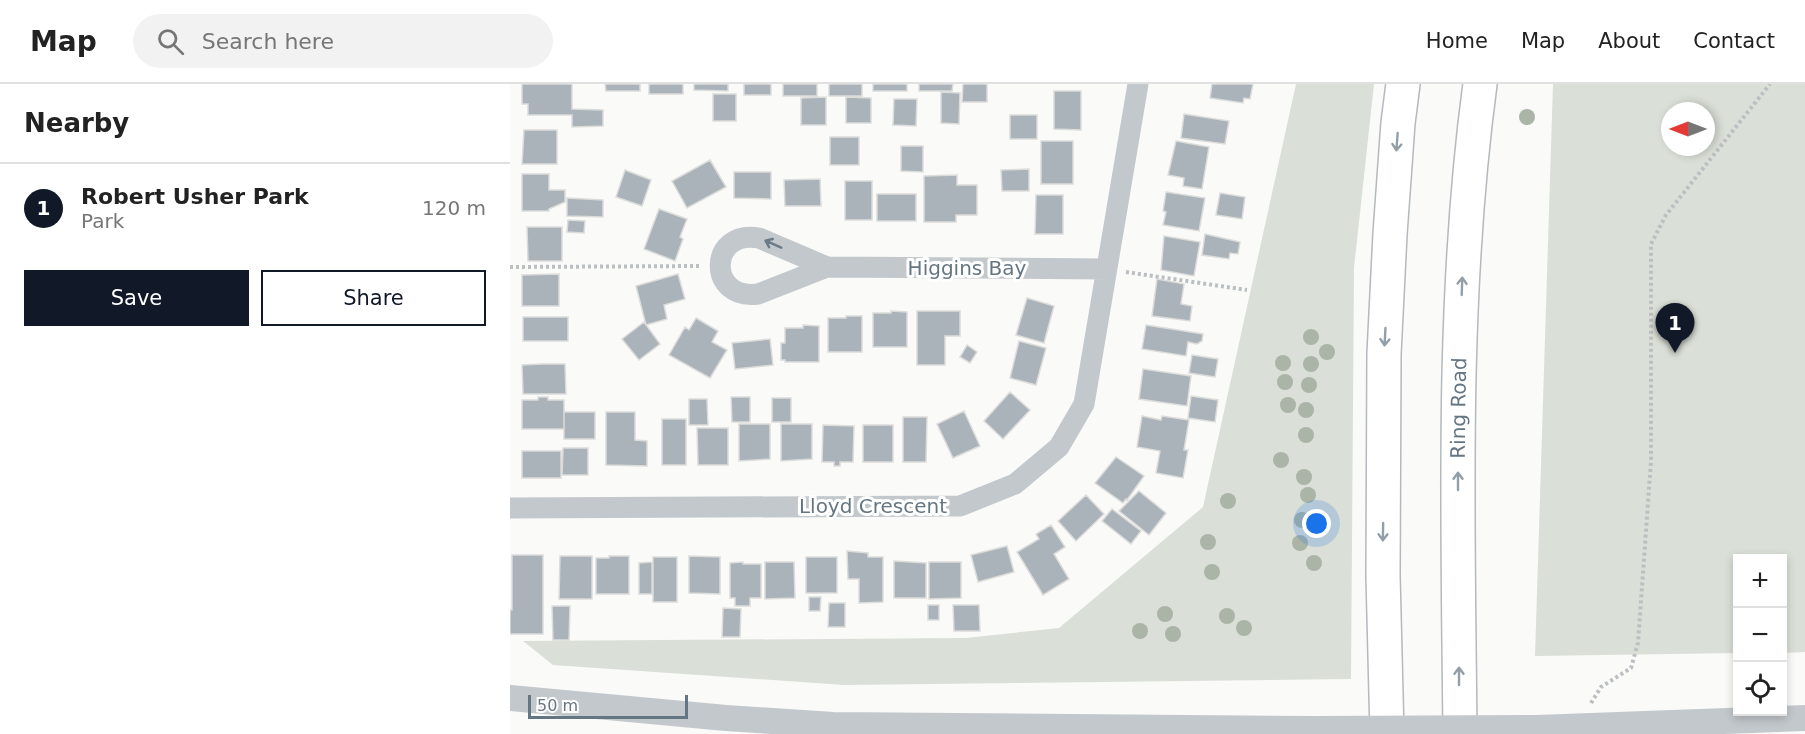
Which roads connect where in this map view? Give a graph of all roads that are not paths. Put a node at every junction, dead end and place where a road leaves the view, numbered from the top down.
1 (1138, 84) edge
2 (1403, 84) edge
3 (1480, 84) edge
4 (827, 267) junction
5 (1107, 269) junction
6 (510, 508) edge
7 (510, 698) edge
8 (1805, 718) edge
9 (1387, 734) edge
10 (1460, 734) edge

1 - 5 street, Lloyd Crescent
2 -> 9 highway
10 -> 3 highway, Ring Road
4 -> 4 street, Higgins Bay
4 - 5 street, Higgins Bay
5 - 6 street, Lloyd Crescent
7 - 8 street, bridge

